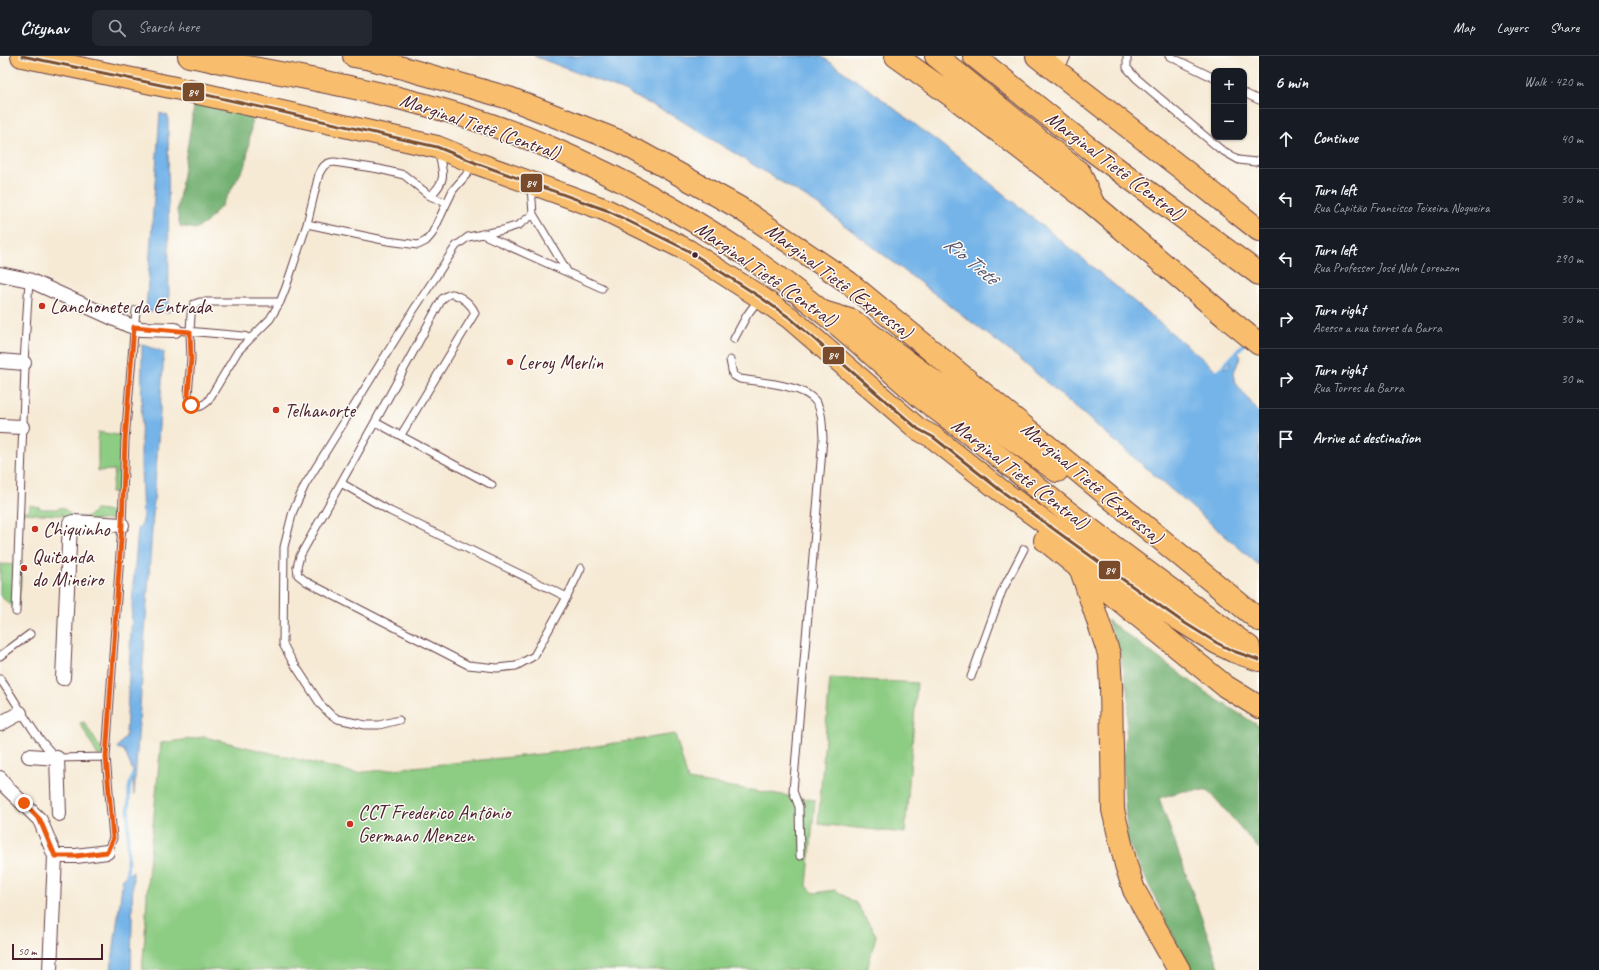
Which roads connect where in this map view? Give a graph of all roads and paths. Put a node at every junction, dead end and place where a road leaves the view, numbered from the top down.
1 (189, 56) edge
2 (354, 56) edge
3 (896, 56) edge
4 (936, 56) edge
5 (974, 56) edge
6 (995, 56) edge
7 (1127, 56) edge
8 (1169, 56) edge
9 (32, 57) edge
10 (208, 58) edge
11 (1050, 60) edge
12 (1211, 77) edge
13 (1247, 94) edge
14 (1259, 100) edge
15 (437, 147) junction
16 (1089, 148) junction
17 (1259, 160) edge
18 (476, 163) junction
19 (531, 182) junction
20 (430, 196) junction
21 (1092, 202) junction
22 (446, 203) junction
23 (533, 214) junction
24 (307, 224) junction
25 (1259, 230) edge
26 (481, 234) junction
27 (568, 272) junction
28 (0, 274) edge
29 (1259, 274) edge
30 (29, 280) junction
31 (602, 288) dead end
32 (760, 297) junction
33 (280, 302) junction
34 (136, 310) dead end
35 (823, 312) junction
36 (134, 327) junction
37 (175, 330) joint
38 (190, 332) junction
39 (249, 338) junction
40 (734, 339) dead end
41 (1259, 344) edge
42 (730, 360) dead end
43 (0, 361) edge
44 (24, 363) junction
45 (375, 422) junction
46 (0, 426) edge
47 (22, 427) junction
48 (918, 429) junction
49 (401, 435) junction
50 (341, 483) junction
51 (492, 485) dead end
52 (1129, 512) junction
53 (122, 525) junction
54 (1024, 549) dead end
55 (581, 568) dead end
56 (1081, 570) junction
57 (568, 598) junction
58 (16, 612) dead end
59 (1259, 620) edge
60 (30, 634) dead end
61 (1259, 655) edge
62 (0, 656) edge
63 (1259, 660) edge
64 (971, 677) dead end
65 (63, 678) dead end
66 (0, 679) edge
67 (1259, 707) edge
68 (20, 713) dead end
69 (399, 720) dead end
70 (0, 724) edge
71 (29, 756) dead end
72 (106, 757) junction
73 (56, 758) junction
74 (0, 778) edge
75 (58, 814) dead end
76 (107, 852) joint
77 (55, 856) junction
78 (800, 856) dead end
79 (50, 970) edge
80 (1179, 970) edge

1 - 10 highway, Marginal Tietê (Central)
2 - 52 highway, Marginal Tietê (Expressa)
3 - 21 highway
4 - 21 highway
5 - 16 highway, Marginal Tietê (Central)
6 - 16 highway
7 - 17 lane
8 - 12 lane
9 - 15 highway
10 - 35 highway, Marginal Tietê (Central)
11 - 25 highway
13 - 14 lane
15 - 18 highway
15 - 20 lane
16 - 29 highway, Marginal Tietê (Central)
18 - 19 highway
18 - 22 lane
19 - 23 lane
19 - 32 highway
20 - 22 lane
20 - 24 lane
21 - 41 highway
22 - 24 lane
23 - 26 lane
23 - 27 lane
24 - 33 lane
26 - 27 lane
26 - 69 lane
27 - 31 lane
28 - 30 street
30 - 36 street
30 - 44 lane
32 - 40 lane
32 - 48 highway
33 - 38 lane
33 - 39 lane
34 - 36 lane
35 - 52 highway
35 - 61 highway, Marginal Tietê (Central)
36 - 37 street
36 - 53 lane
37 - 38 lane
38 - 39 lane
38 - 39 lane
42 - 78 lane
43 - 44 street
44 - 47 lane
45 - 49 lane
45 - 49 lane
45 - 50 lane
46 - 47 street
47 - 58 lane
48 - 56 highway
48 - 63 highway
49 - 51 lane
50 - 57 lane
50 - 57 lane
52 - 59 highway, Marginal Tietê (Expressa)
53 - 65 street
53 - 72 lane
54 - 64 lane
55 - 57 lane
56 - 67 highway
56 - 80 highway
60 - 62 lane
66 - 73 lane
68 - 70 street
71 - 73 street
72 - 73 lane
72 - 76 lane
73 - 75 street
74 - 77 street
76 - 77 street
77 - 79 street

